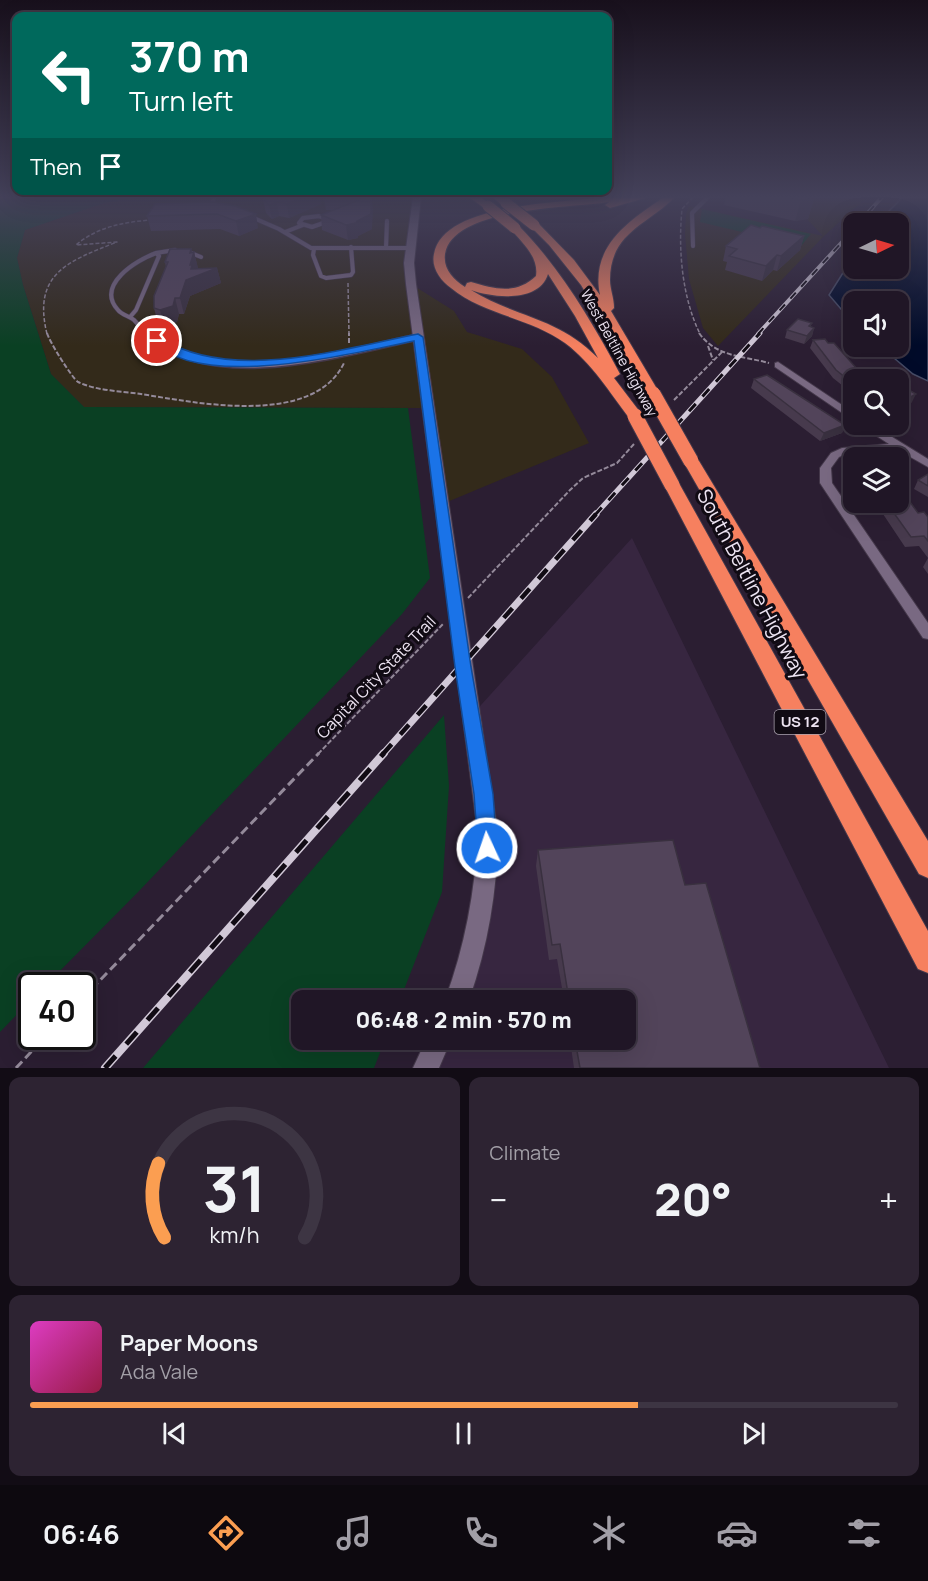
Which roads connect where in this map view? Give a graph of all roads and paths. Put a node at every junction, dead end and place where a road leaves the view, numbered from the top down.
1 (105, 247) edge
2 (307, 247) edge
3 (351, 247) junction
4 (441, 247) edge
5 (453, 247) edge
6 (534, 247) joint
7 (557, 247) edge
8 (610, 247) edge
9 (682, 247) edge
10 (386, 248) joint
11 (411, 248) joint
12 (314, 249) junction
13 (156, 253) junction
14 (201, 257) dead end
15 (347, 276) junction
16 (609, 316) junction
17 (130, 317) junction
18 (418, 337) junction
19 (706, 343) junction
20 (348, 350) junction
21 (723, 351) junction
22 (713, 360) junction
23 (778, 365) joint
24 (673, 401) dead end
25 (843, 410) edge
26 (635, 416) junction
27 (880, 435) edge
28 (637, 441) dead end
29 (899, 447) edge
30 (843, 451) edge
31 (909, 453) edge
32 (691, 461) joint
33 (928, 464) edge
34 (672, 485) joint
35 (843, 508) edge
36 (846, 513) edge
37 (456, 610) junction
38 (928, 634) edge
39 (928, 865) edge
40 (928, 959) edge
41 (96, 984) edge
42 (461, 990) edge
43 (33, 1050) edge
44 (434, 1050) edge
45 (16, 1068) edge
46 (426, 1068) edge

1 - 20 path
2 - 12 lane
3 - 10 lane
3 - 12 lane
3 - 15 lane
4 - 26 highway
5 - 6 highway
6 - 26 highway, West Beltline Highway / US 12
7 - 16 highway, West Beltline Highway / US 12, bridge
8 - 16 highway
9 - 19 path
10 - 11 lane
11 - 18 street
12 - 15 lane
13 - 14 lane
13 - 17 lane
13 - 17 lane
15 - 20 path
16 - 32 highway, West Beltline Highway / US 12, bridge
17 - 20 lane
18 - 20 lane
18 - 37 street
19 - 21 path
19 - 22 path
21 - 22 path
21 - 23 path
22 - 24 path
23 - 25 street
26 - 34 highway, West Beltline Highway / US 12, bridge
27 - 29 street
28 - 37 path, Capital City State Trail
30 - 35 street
31 - 33 street
32 - 39 highway, South Beltline Highway / US 12
34 - 40 highway, South Beltline Highway / US 12
36 - 38 street
37 - 41 path, Capital City State Trail
37 - 42 street
43 - 45 path
44 - 46 street

